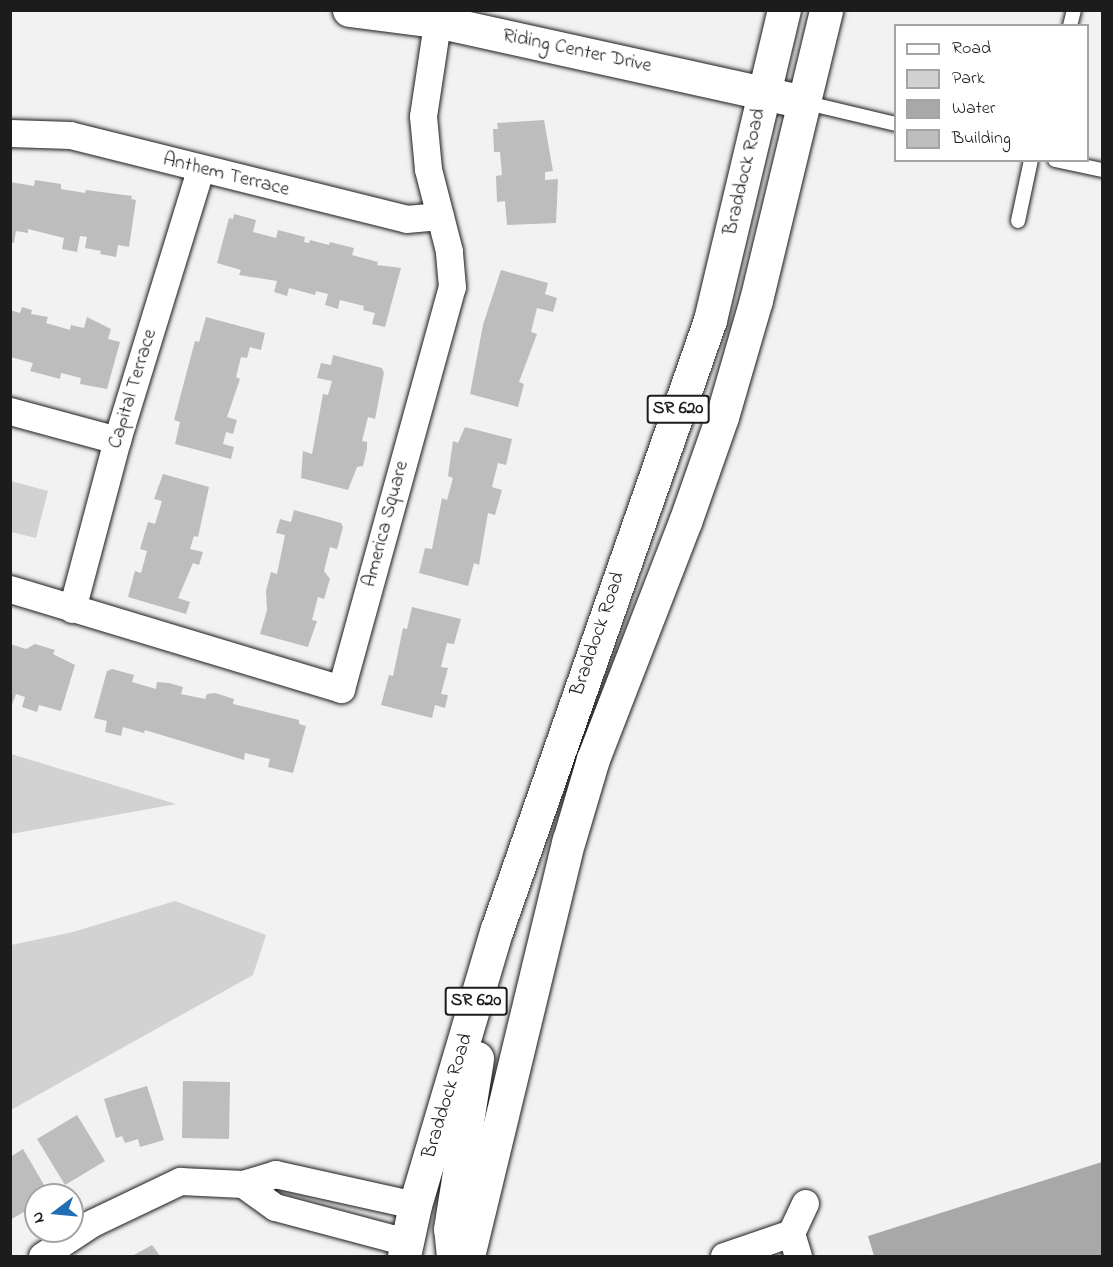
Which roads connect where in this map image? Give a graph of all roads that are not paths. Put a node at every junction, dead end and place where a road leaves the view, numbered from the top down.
1 (349, 10) edge
2 (784, 10) edge
3 (826, 10) edge
4 (438, 16) edge
5 (764, 93) junction
6 (803, 102) junction
7 (894, 124) edge
8 (10, 133) edge
9 (1031, 162) edge
10 (1064, 162) edge
11 (200, 170) junction
12 (1102, 170) edge
13 (440, 216) junction
14 (1018, 221) dead end
15 (10, 411) edge
16 (117, 440) junction
17 (10, 589) edge
18 (72, 609) junction
19 (497, 929) junction
20 (243, 1184) junction
21 (805, 1203) dead end
22 (415, 1205) junction
23 (795, 1245) edge
24 (405, 1249) edge
25 (42, 1257) edge
26 (453, 1257) edge
27 (468, 1257) edge
28 (724, 1257) edge

1 - 4 main road, Riding Center Drive
2 - 5 main road, Braddock Road / SR 620
3 - 6 main road, Braddock Road / SR 620
4 - 5 main road, Riding Center Drive
4 - 13 street, America Square
5 - 6 main road, Riding Center Drive
5 - 19 main road, Braddock Road / SR 620
6 - 7 lane
6 - 27 main road, Braddock Road / SR 620
8 - 11 street, Anthem Terrace
9 - 14 lane
10 - 12 lane
11 - 13 street, Anthem Terrace
11 - 16 street, Capital Terrace
13 - 18 street, America Square
15 - 16 street
16 - 18 street, Capital Terrace
17 - 18 street, America Square
19 - 22 main road, Braddock Road / SR 620
19 - 26 main road
20 - 22 street
20 - 24 street
20 - 25 street
21 - 23 street
22 - 24 main road, Braddock Road / SR 620
23 - 28 street

